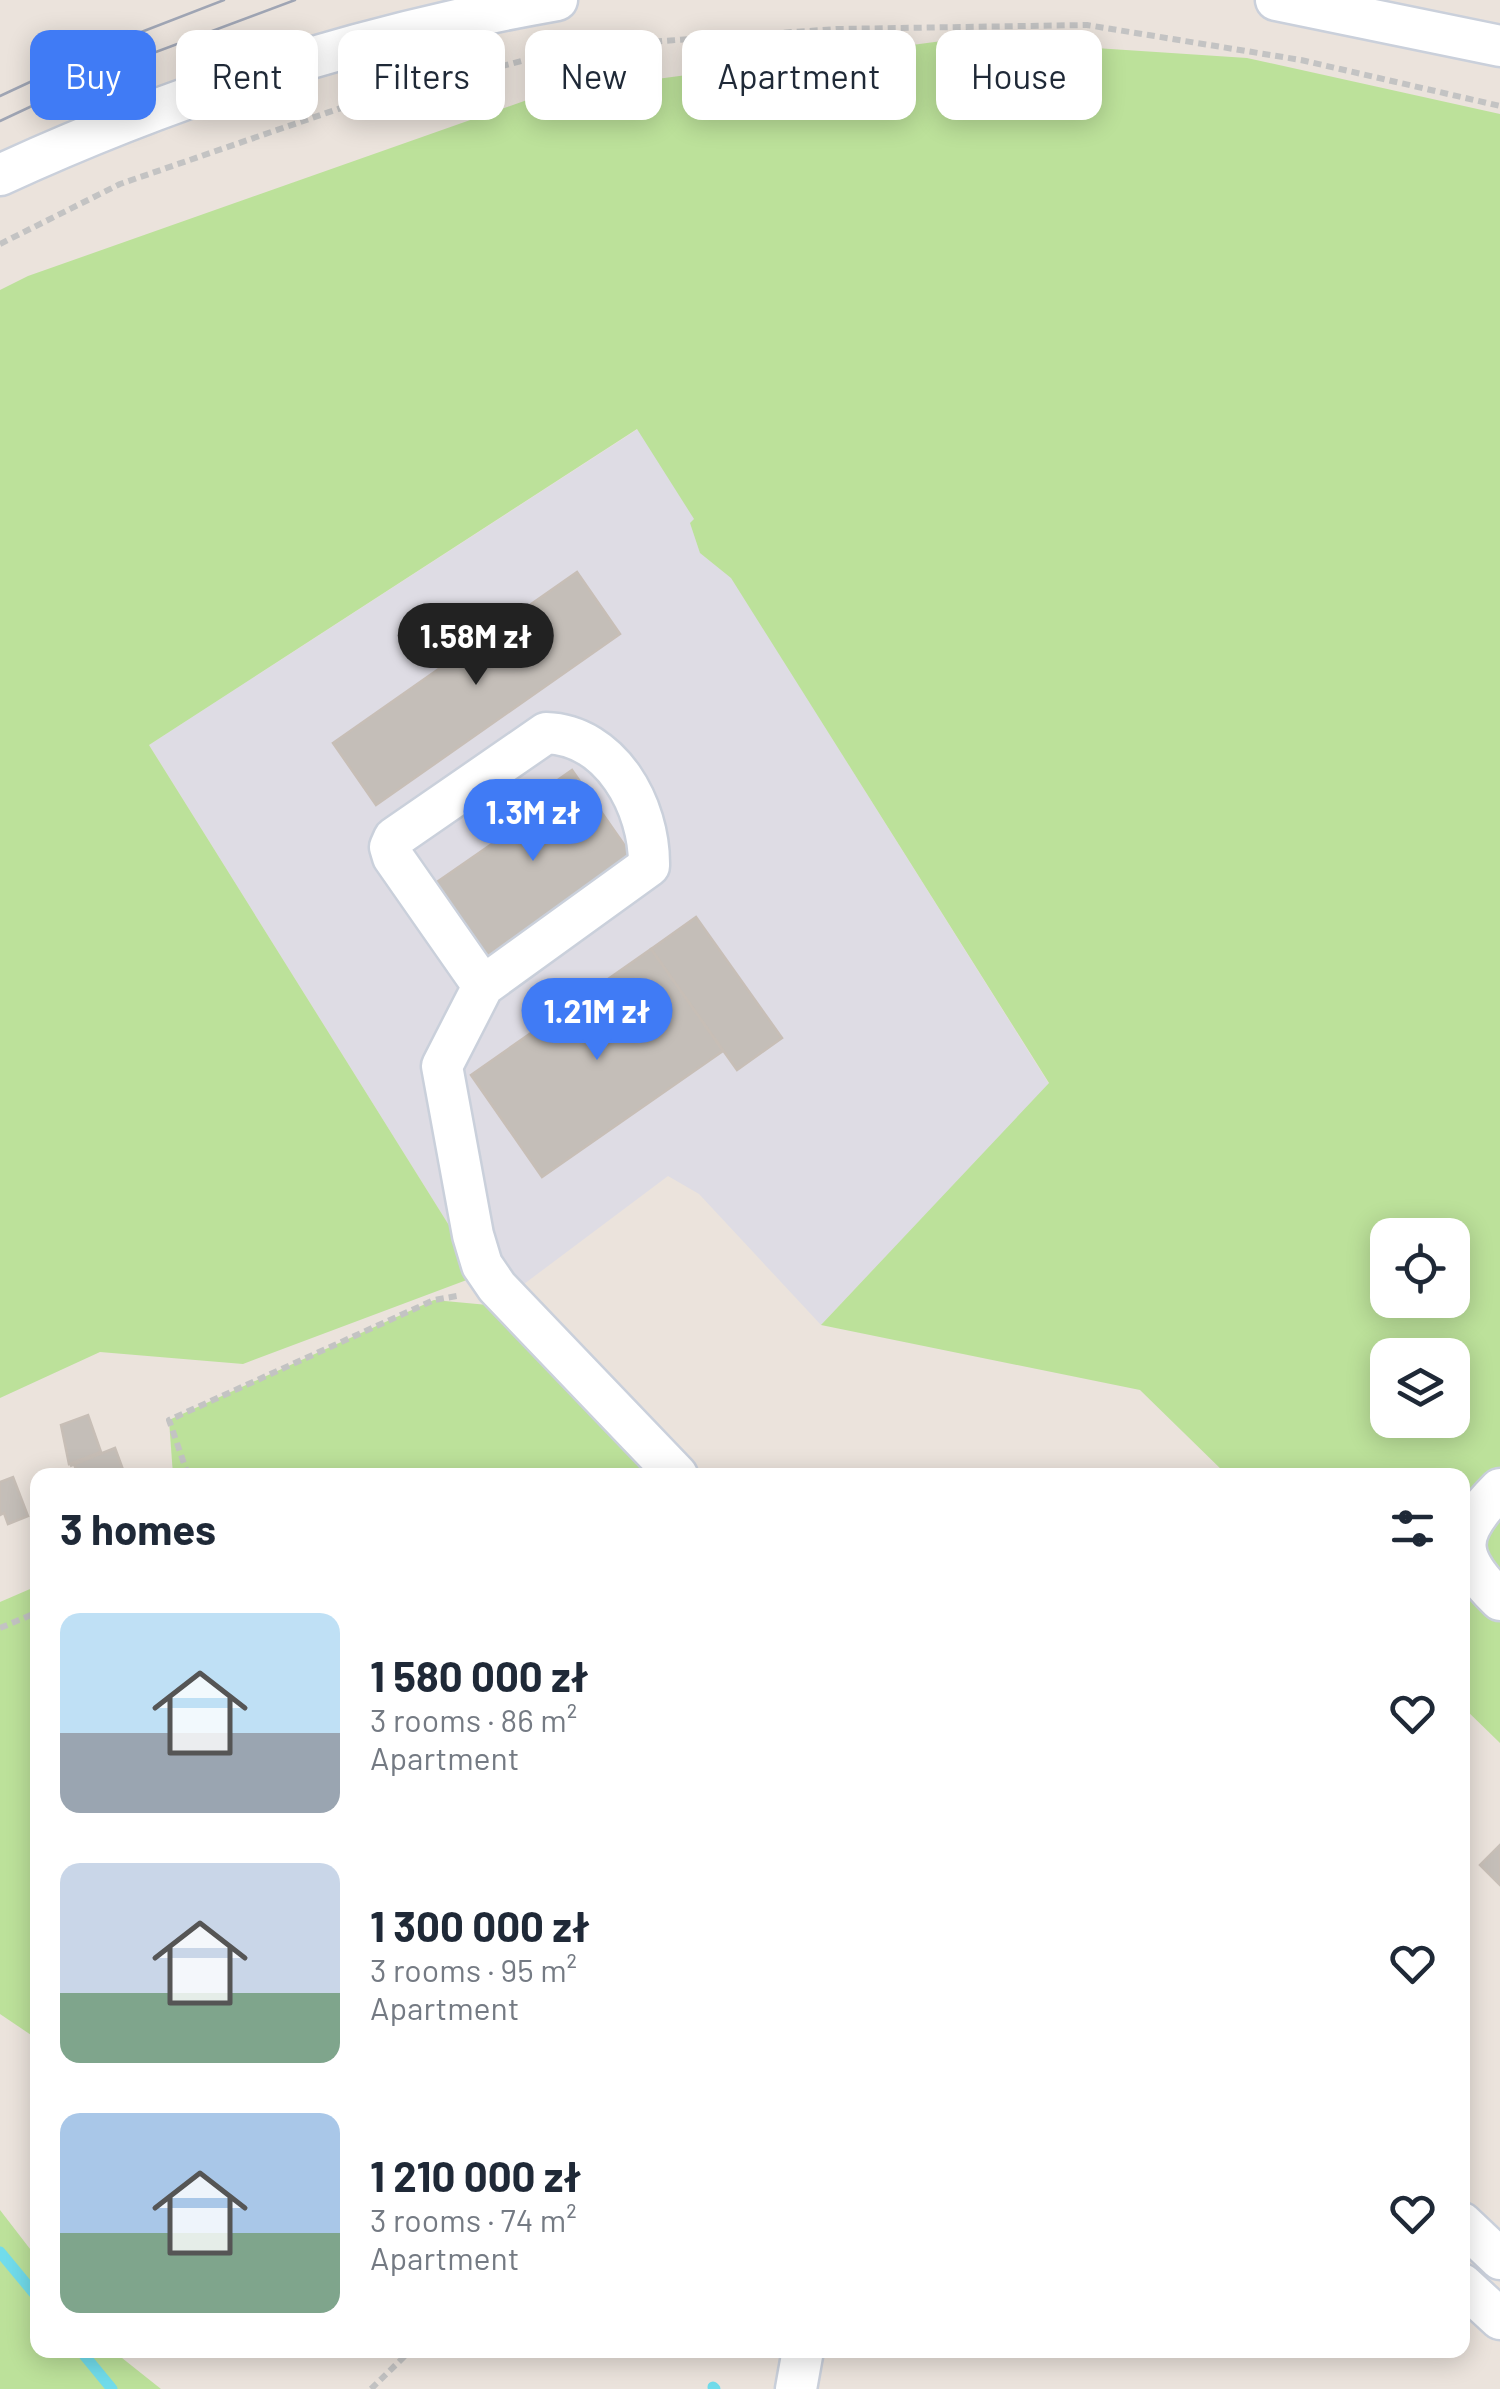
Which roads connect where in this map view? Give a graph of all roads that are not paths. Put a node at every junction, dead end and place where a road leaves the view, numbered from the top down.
1 (557, 0) edge
2 (1276, 0) edge
3 (1500, 46) edge
4 (0, 175) edge
5 (483, 986) junction
6 (669, 1468) edge
7 (1500, 1490) edge
8 (1470, 1522) edge
9 (1470, 1566) edge
10 (1500, 1600) edge
11 (1470, 2231) edge
12 (1500, 2259) edge
13 (1470, 2291) edge
14 (1500, 2319) edge
15 (802, 2358) edge
16 (796, 2389) edge

1 - 4 street
2 - 3 street
5 - 5 street
5 - 6 street
7 - 8 street
9 - 10 street
11 - 12 street
13 - 14 street
15 - 16 street

